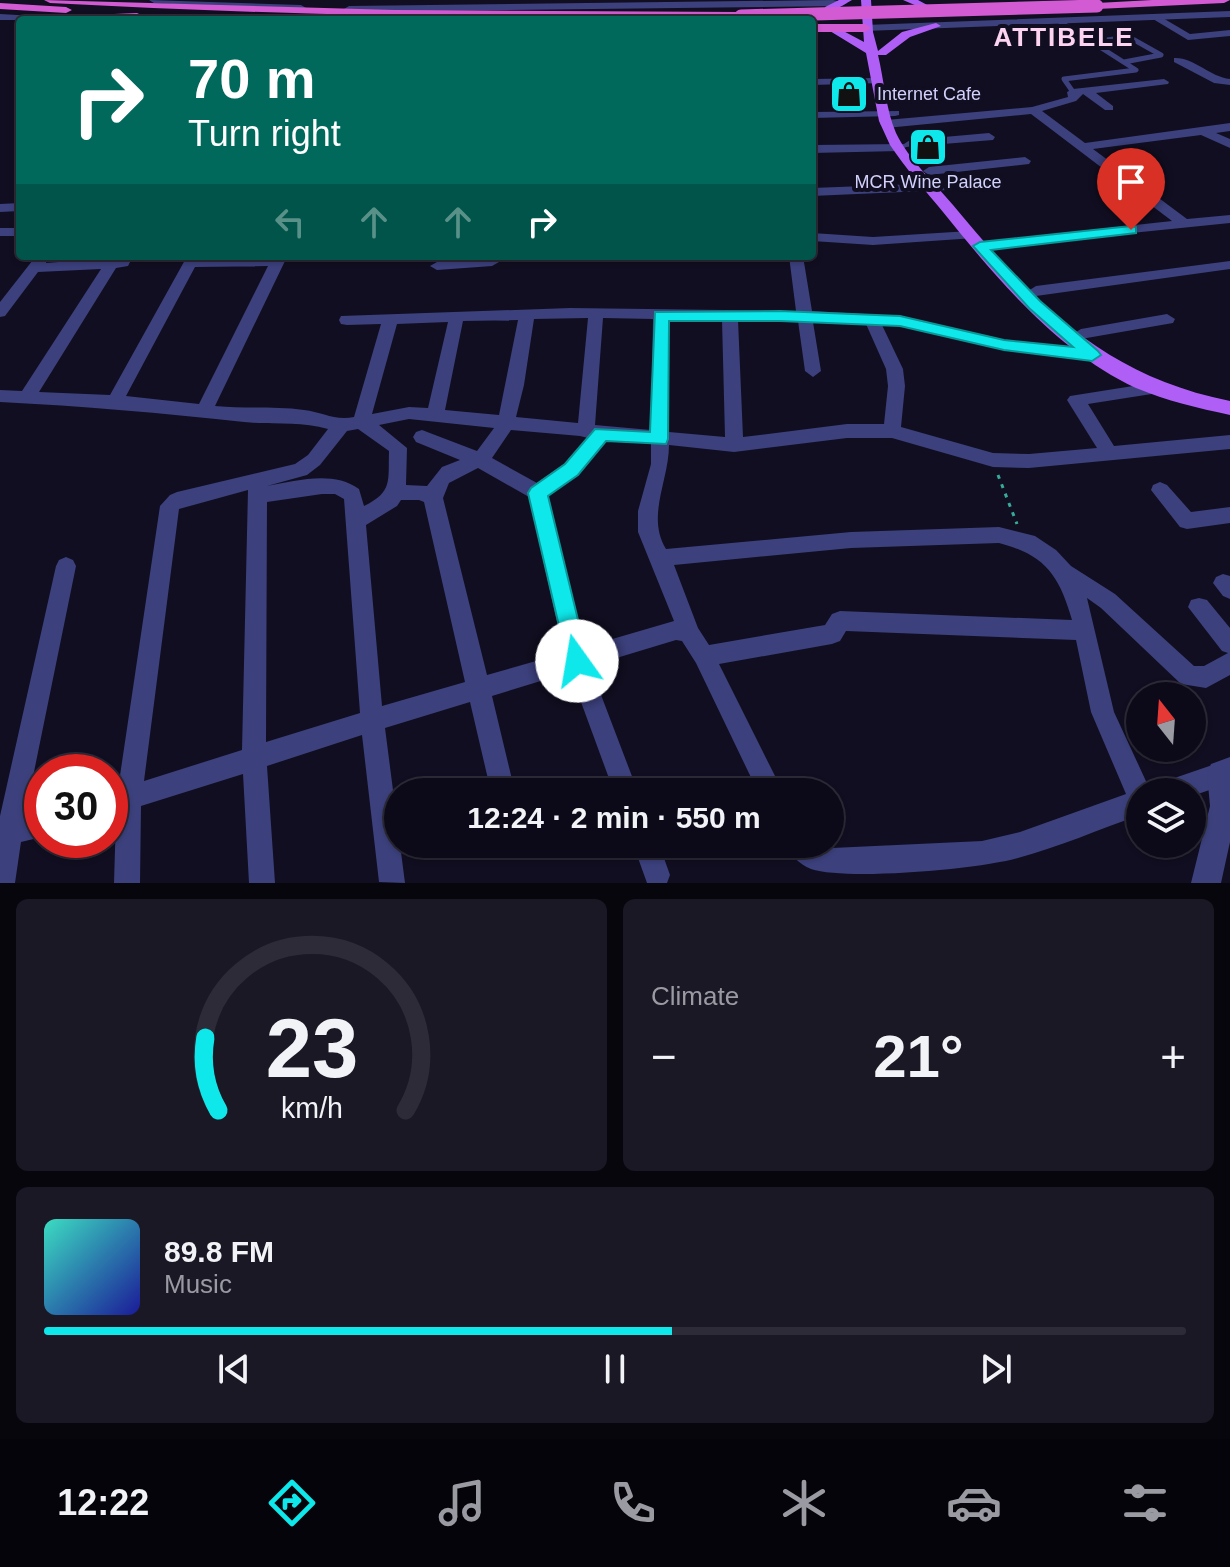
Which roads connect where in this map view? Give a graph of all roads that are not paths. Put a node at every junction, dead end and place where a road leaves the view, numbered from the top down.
1 (50, 0) edge
2 (154, 0) edge
3 (908, 0) edge
4 (1224, 0) edge
5 (844, 2) edge
6 (553, 3) edge
7 (866, 4) edge
8 (880, 4) edge
9 (1096, 4) edge
10 (939, 5) junction
11 (0, 6) edge
12 (924, 6) junction
13 (776, 7) junction
14 (1230, 7) edge
15 (829, 9) junction
16 (1230, 14) edge
17 (158, 15) junction
18 (140, 16) edge
19 (175, 16) edge
20 (478, 16) junction
21 (1156, 17) junction
22 (1059, 21) junction
23 (955, 25) junction
24 (936, 26) junction
25 (816, 27) edge
26 (816, 27) edge
27 (830, 28) junction
28 (871, 28) junction
29 (1230, 33) edge
30 (1092, 43) junction
31 (876, 53) junction
32 (1178, 60) dead end
33 (1124, 62) junction
34 (878, 81) junction
35 (816, 82) edge
36 (1164, 82) dead end
37 (1230, 82) edge
38 (1086, 91) junction
39 (1073, 92) junction
40 (1109, 108) dead end
41 (1033, 110) junction
42 (816, 115) edge
43 (973, 116) junction
44 (892, 118) junction
45 (1230, 127) edge
46 (1203, 131) junction
47 (989, 137) junction
48 (1230, 144) edge
49 (905, 146) junction
50 (1085, 147) junction
51 (816, 149) edge
52 (1025, 161) dead end
53 (1008, 163) junction
54 (934, 182) junction
55 (816, 192) edge
56 (1230, 219) edge
57 (1186, 225) junction
58 (816, 237) edge
59 (981, 242) junction
60 (124, 260) edge
61 (243, 260) edge
62 (278, 260) edge
63 (492, 260) edge
64 (797, 260) edge
65 (40, 262) edge
66 (1230, 265) edge
67 (110, 266) junction
68 (437, 266) dead end
69 (1036, 291) junction
70 (0, 312) edge
71 (527, 314) junction
72 (596, 314) junction
73 (457, 315) junction
74 (730, 315) junction
75 (661, 316) junction
76 (805, 316) junction
77 (391, 318) junction
78 (1167, 319) dead end
79 (347, 320) dead end
80 (873, 320) junction
81 (1081, 334) junction
82 (1092, 355) junction
83 (813, 371) dead end
84 (1152, 389) junction
85 (0, 396) edge
86 (27, 397) junction
87 (1230, 397) edge
88 (115, 401) junction
89 (1230, 408) edge
90 (205, 409) junction
91 (435, 416) junction
92 (459, 419) junction
93 (361, 422) junction
94 (503, 424) junction
95 (341, 426) junction
96 (892, 431) junction
97 (594, 433) junction
98 (422, 437) junction
99 (659, 439) junction
100 (1230, 442) edge
101 (734, 445) junction
102 (398, 448) junction
103 (1110, 454) junction
104 (478, 459) junction
105 (258, 488) junction
106 (1160, 490) dead end
107 (395, 493) junction
108 (538, 493) junction
109 (433, 498) junction
110 (1230, 515) edge
111 (356, 522) junction
112 (661, 558) junction
113 (66, 566) dead end
114 (1066, 572) junction
115 (1199, 607) dead end
116 (1084, 630) junction
117 (689, 633) junction
118 (1230, 644) edge
119 (704, 656) junction
120 (577, 661) junction
121 (1230, 663) edge
122 (480, 689) junction
123 (370, 721) junction
124 (128, 755) edge
125 (254, 760) junction
126 (1226, 772) edge
127 (500, 778) edge
128 (621, 778) edge
129 (764, 778) edge
130 (1130, 778) edge
131 (1206, 779) edge
132 (128, 799) edge
133 (1126, 804) edge
134 (1227, 812) edge
135 (24, 829) edge
136 (4, 834) edge
137 (125, 858) edge
138 (651, 858) edge
139 (820, 858) edge
140 (657, 875) dead end
141 (392, 882) edge
142 (2, 883) edge
143 (127, 883) edge
144 (262, 883) edge
145 (1206, 883) edge

1 - 20 highway
2 - 6 street
3 - 12 main road
4 - 9 highway
5 - 13 street
5 - 15 main road
6 - 13 street
7 - 8 street
7 - 15 highway
7 - 28 main road
8 - 12 street
8 - 28 main road
9 - 10 street
9 - 14 highway
9 - 20 highway, bridge
9 - 25 highway
10 - 12 street
10 - 23 street
11 - 17 highway
12 - 24 street
13 - 15 highway
13 - 20 highway
15 - 27 street
16 - 21 street
17 - 18 highway
17 - 19 highway
21 - 22 street
21 - 29 street
22 - 23 street
22 - 30 lane
23 - 24 street
24 - 28 street
24 - 31 main road
26 - 27 highway
27 - 28 highway
27 - 31 main road
28 - 31 main road
30 - 33 lane
30 - 33 lane
31 - 34 main road
31 - 44 main road
32 - 37 street
33 - 39 lane
34 - 35 street
34 - 44 main road
36 - 38 street
38 - 39 street
38 - 40 street
39 - 41 street
41 - 43 street
41 - 50 street
42 - 44 street
43 - 44 street
43 - 47 street
44 - 49 main road
45 - 46 street
46 - 48 street
46 - 50 street
47 - 49 street
47 - 53 street
49 - 51 street
49 - 54 main road
50 - 57 street
52 - 53 street
53 - 54 street
54 - 55 street
54 - 59 main road
54 - 59 main road
56 - 57 street
57 - 59 street
58 - 59 street
59 - 69 main road
59 - 82 main road
60 - 67 street
61 - 88 street
62 - 90 street
63 - 68 street
64 - 76 street
65 - 67 street
65 - 70 street
66 - 69 street
67 - 86 street
69 - 81 main road
71 - 72 street
71 - 73 street
71 - 94 street
72 - 75 street
72 - 97 street
73 - 77 street
73 - 91 street
74 - 75 street
74 - 76 street
74 - 101 street
75 - 99 street
76 - 80 street
76 - 83 street
77 - 79 street
77 - 93 street
78 - 81 street
80 - 82 street
80 - 96 street
81 - 87 main road
82 - 84 main road
84 - 89 main road
84 - 103 street
85 - 86 street
86 - 88 street
88 - 90 street
90 - 95 street
91 - 92 street
91 - 93 street
92 - 94 street
92 - 98 street
93 - 95 street
93 - 102 street
94 - 97 street
94 - 104 street
95 - 105 street
96 - 101 street
96 - 103 street
97 - 99 street
97 - 108 street
98 - 102 street
98 - 104 street
99 - 101 street
99 - 112 street
100 - 103 street
102 - 107 street
104 - 108 street
104 - 109 street
105 - 111 street
105 - 124 street
105 - 125 street
106 - 110 street
107 - 109 street
107 - 111 street
108 - 120 street
109 - 122 street
111 - 123 street
112 - 114 street
112 - 117 street
113 - 136 street
114 - 116 street
114 - 121 street
115 - 118 street
116 - 119 street
116 - 130 street
117 - 119 street
117 - 120 street
119 - 129 street
120 - 122 street
120 - 128 street
122 - 123 street
122 - 127 street
123 - 125 street
123 - 141 street
125 - 132 street
125 - 144 street
126 - 131 street
126 - 134 street
133 - 139 street
134 - 145 street
135 - 136 street
136 - 142 street
137 - 143 street
138 - 140 street

